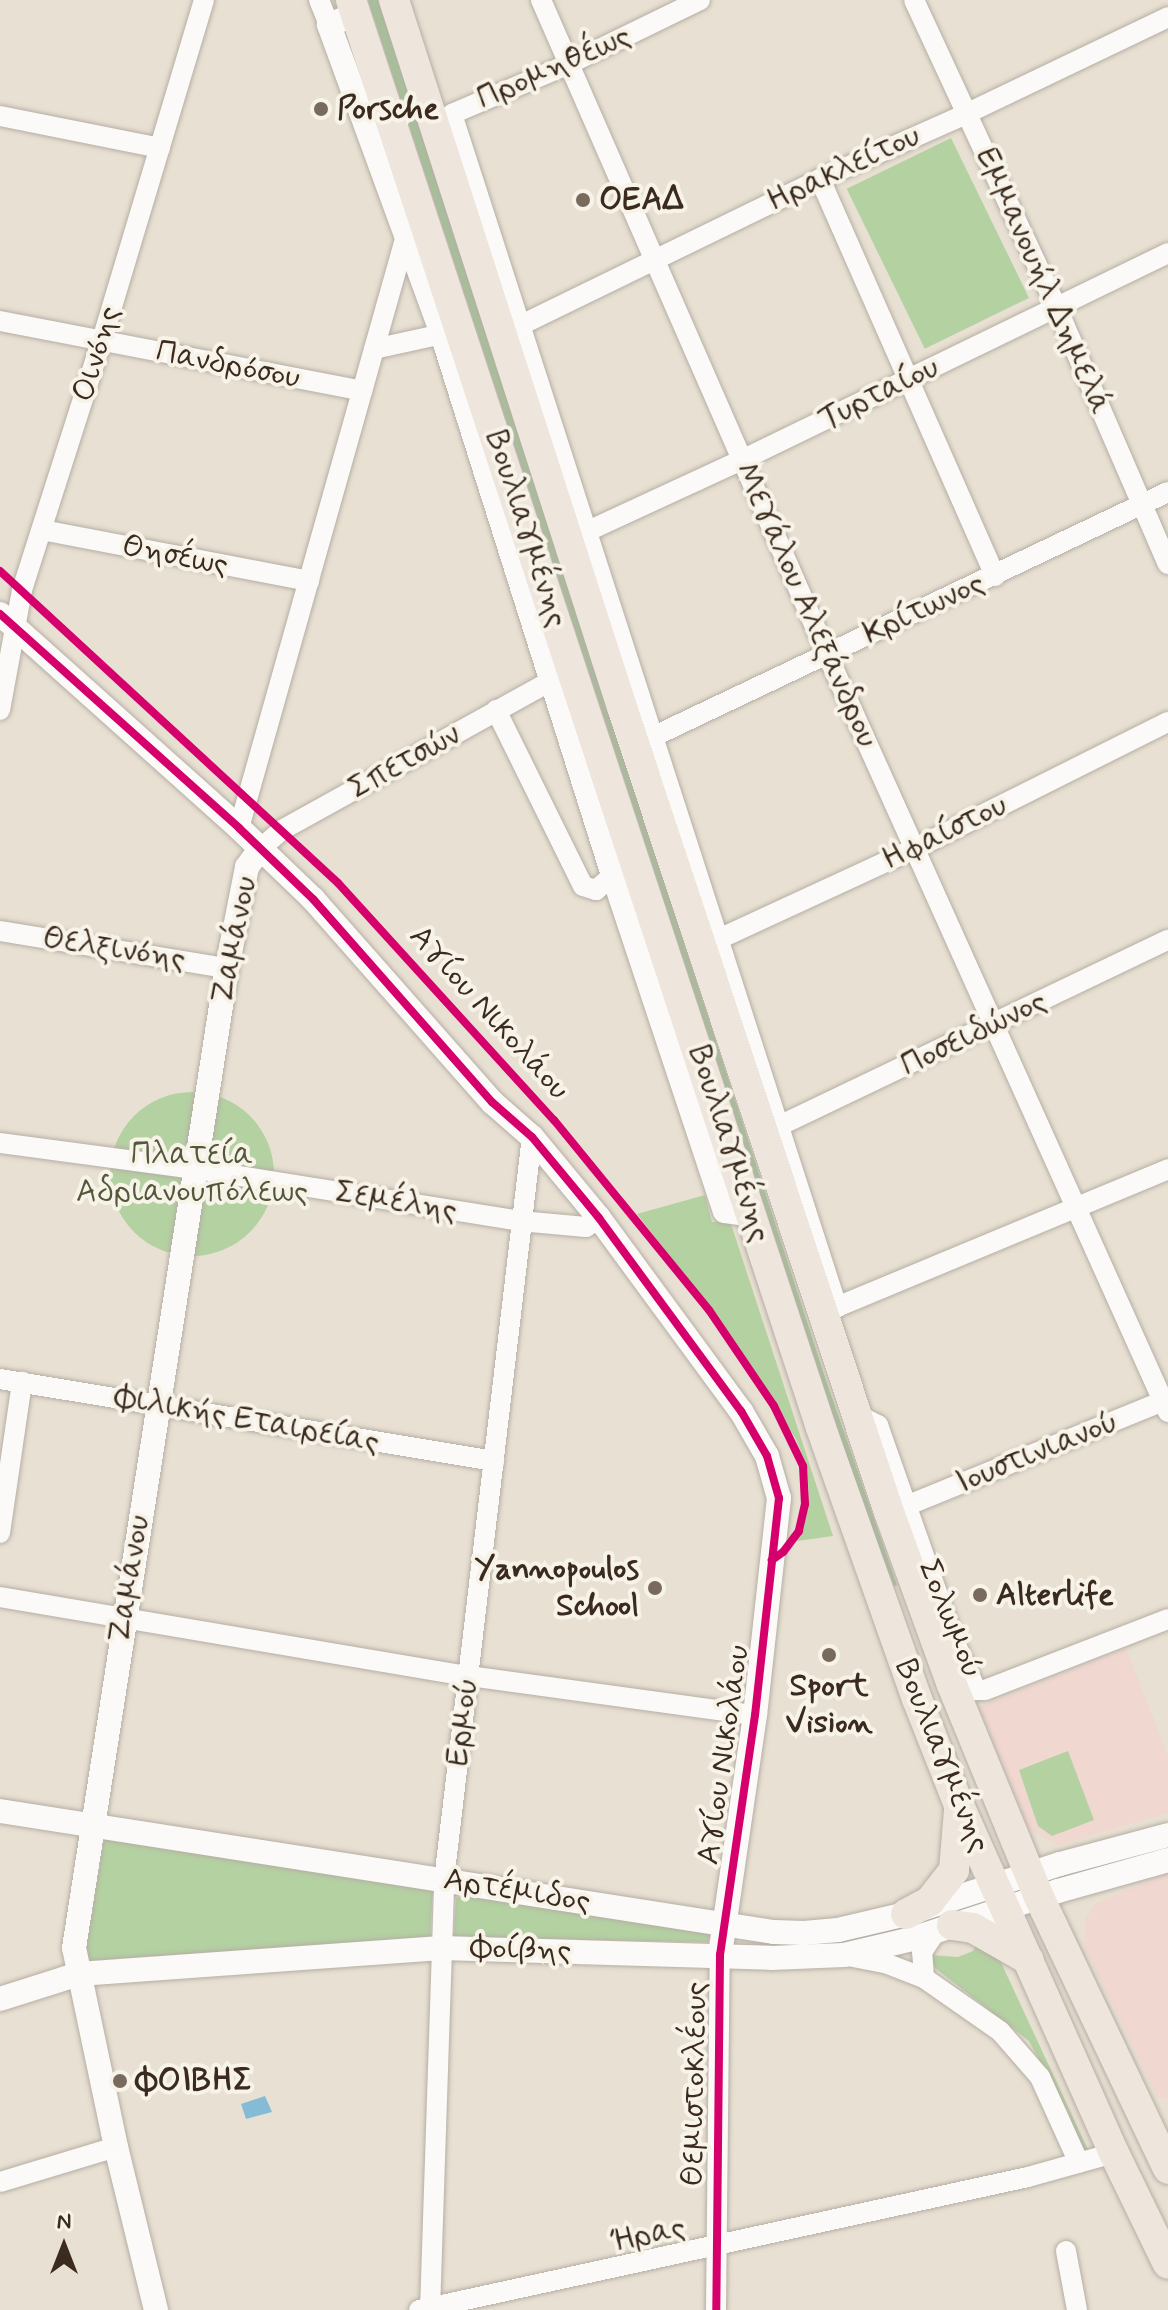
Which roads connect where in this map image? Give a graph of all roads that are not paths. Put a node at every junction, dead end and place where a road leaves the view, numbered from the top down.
1 (204, 0) edge
2 (319, 0) edge
3 (394, 0) edge
4 (541, 0) edge
5 (700, 0) edge
6 (914, 0) edge
7 (345, 13) edge
8 (1168, 17) edge
9 (569, 64) junction
10 (968, 113) junction
11 (0, 116) edge
12 (160, 148) junction
13 (820, 179) junction
14 (407, 232) junction
15 (1168, 253) edge
16 (654, 258) junction
17 (1057, 308) junction
18 (0, 321) edge
19 (521, 325) junction
20 (442, 334) junction
21 (102, 340) junction
22 (374, 349) junction
23 (906, 380) junction
24 (362, 391) junction
25 (742, 460) junction
26 (1168, 492) edge
27 (1142, 505) junction
28 (42, 530) junction
29 (588, 531) junction
30 (1168, 564) edge
31 (995, 576) junction
32 (309, 581) junction
33 (7, 620) edge
34 (827, 654) junction
35 (553, 680) junction
36 (0, 710) edge
37 (496, 710) junction
38 (1168, 722) edge
39 (644, 741) junction
40 (585, 743) junction
41 (239, 828) junction
42 (260, 849) junction
43 (914, 849) junction
44 (686, 868) junction
45 (613, 875) junction
46 (0, 931) edge
47 (719, 939) junction
48 (1168, 940) edge
49 (227, 968) junction
50 (995, 1024) junction
51 (761, 1098) junction
52 (779, 1126) junction
53 (532, 1137) junction
54 (0, 1143) edge
55 (196, 1169) junction
56 (1168, 1169) edge
57 (1077, 1206) junction
58 (753, 1215) junction
59 (599, 1218) junction
60 (520, 1221) junction
61 (0, 1379) edge
62 (22, 1382) junction
63 (1166, 1404) edge
64 (158, 1405) junction
65 (856, 1414) junction
66 (494, 1461) junction
67 (906, 1506) junction
68 (0, 1533) edge
69 (0, 1597) edge
70 (124, 1618) junction
71 (1168, 1619) edge
72 (953, 1638) junction
73 (469, 1676) junction
74 (952, 1685) junction
75 (755, 1715) junction
76 (959, 1805) junction
77 (0, 1811) edge
78 (93, 1826) junction
79 (1168, 1835) edge
80 (1168, 1860) edge
81 (444, 1880) junction
82 (1034, 1886) junction
83 (1000, 1896) junction
84 (906, 1914) junction
85 (725, 1923) junction
86 (944, 1928) junction
87 (441, 1948) junction
88 (720, 1955) junction
89 (844, 1955) junction
90 (1030, 1961) junction
91 (79, 1974) junction
92 (924, 1978) junction
93 (0, 1999) edge
94 (1159, 2126) edge
95 (116, 2147) junction
96 (1114, 2153) junction
97 (1079, 2163) junction
98 (1168, 2169) edge
99 (0, 2182) edge
100 (717, 2245) junction
101 (1066, 2251) dead end
102 (1168, 2264) edge
103 (426, 2309) edge
104 (156, 2310) edge
105 (716, 2310) edge
106 (1077, 2310) edge

1 - 12 street, Οινόης
2 - 7 street
3 - 39 main road, Βουλιαγμένης
4 - 9 street, Μεγάλου Αλεξάνδρου
5 - 9 street, Προμηθέως
6 - 10 street, Εμμανουήλ Δημελά
7 - 14 street
7 - 40 main road, Βουλιαγμένης
8 - 10 street, Ηρακλείτου
9 - 16 street, Μεγάλου Αλεξάνδρου
9 - 19 street, Προμηθέως
10 - 13 street, Ηρακλείτου
10 - 17 street, Εμμανουήλ Δημελά
11 - 12 street
12 - 21 street, Οινόης
13 - 16 street, Ηρακλείτου
13 - 23 street
14 - 20 street
14 - 22 street, Ζαμάνου
15 - 17 street, Τυρταίου
16 - 19 street, Ηρακλείτου
16 - 25 street, Μεγάλου Αλεξάνδρου
17 - 23 street, Τυρταίου
17 - 27 street, Εμμανουήλ Δημελά
18 - 21 street, Πανδρόσου
19 - 29 street
20 - 22 street
20 - 35 street
21 - 24 street, Πανδρόσου
21 - 28 street, Οινόης
22 - 24 street, Ζαμάνου
23 - 25 street, Τυρταίου
23 - 31 street
24 - 32 street, Ζαμάνου
25 - 29 street, Τυρταίου
25 - 34 street, Μεγάλου Αλεξάνδρου
26 - 27 street, Κρίτωνος
27 - 30 street, Εμμανουήλ Δημελά
27 - 31 street, Κρίτωνος
28 - 32 street, Θησέως
28 - 33 street, Οινόης
29 - 39 street
31 - 34 street, Κρίτωνος
32 - 41 street, Ζαμάνου
33 - 36 street, Οινόης
33 - 41 street, Αγίου Νικολάου
34 - 39 street, Κρίτωνος
34 - 43 street, Μεγάλου Αλεξάνδρου
35 - 37 street, Σπετσών
35 - 40 street
37 - 42 street, Σπετσών
37 - 45 street
38 - 43 street, Ηφαίστου
39 - 44 main road, Βουλιαγμένης
40 - 45 street
40 - 58 main road, Βουλιαγμένης
41 - 42 street, Αγίου Νικολάου
42 - 49 street, Ζαμάνου
42 - 53 street, Αγίου Νικολάου
43 - 47 street, Ηφαίστου
43 - 50 street, Μεγάλου Αλεξάνδρου
44 - 47 street
44 - 51 main road, Βουλιαγμένης
45 - 58 street
46 - 49 street, Θελξινόης
47 - 51 street
48 - 50 street, Ποσειδώνος
49 - 55 street, Ζαμάνου
50 - 52 street, Ποσειδώνος
50 - 57 street, Μεγάλου Αλεξάνδρου
51 - 52 street
51 - 65 main road, Βουλιαγμένης
52 - 57 street
53 - 59 street, Αγίου Νικολάου
53 - 60 street, Ερμού
54 - 55 street, Σεμέλης
55 - 60 street, Σεμέλης
55 - 64 street, Ζαμάνου
56 - 57 street
57 - 63 street, Μεγάλου Αλεξάνδρου
58 - 76 main road, Βουλιαγμένης
59 - 60 street, Σεμέλης
59 - 75 street, Αγίου Νικολάου
60 - 66 street, Ερμού
61 - 62 street, Φιλικής Εταιρείας
62 - 64 street, Φιλικής Εταιρείας
62 - 68 street
63 - 67 street, Ιουστινιανού
64 - 66 street, Φιλικής Εταιρείας
64 - 70 street, Ζαμάνου
65 - 67 street, Σολωμού
65 - 74 main road, Βουλιαγμένης
66 - 73 street, Ερμού
67 - 72 street, Σολωμού
69 - 70 street
70 - 73 street
70 - 78 street, Ζαμάνου
71 - 72 street, Σολωμού
72 - 74 main road
73 - 75 street
73 - 81 street, Ερμού
74 - 82 main road, Βουλιαγμένης
75 - 85 street, Αγίου Νικολάου
76 - 83 main road, Βουλιαγμένης
76 - 84 main road
77 - 78 street, Αρτέμιδος
78 - 81 street, Αρτέμιδος
78 - 91 street, Ζαμάνου
79 - 82 street
80 - 82 street
81 - 85 street, Αρτέμιδος
81 - 87 street, Ερμού
82 - 83 street, Φοίβης
82 - 94 main road, Βουλιαγμένης
83 - 84 street, Αρτέμιδος
83 - 86 street, Φοίβης
83 - 90 main road, Βουλιαγμένης
84 - 85 street, Αρτέμιδος
85 - 88 street, Αγίου Νικολάου
86 - 89 street, Φοίβης
86 - 90 main road
86 - 92 street
87 - 88 street, Φοίβης
87 - 91 street, Φοίβης
87 - 103 street, Ερμού
88 - 89 street, Φοίβης
88 - 100 street, Θεμιστοκλέους
89 - 92 street
90 - 96 main road, Βουλιαγμένης
91 - 93 street, Φοίβης
91 - 95 street, Ζαμάνου
92 - 97 street
94 - 98 main road, Βουλιαγμένης
95 - 99 street
95 - 104 street, Ζαμάνου
96 - 97 street, Ήρας
96 - 102 main road, Βουλιαγμένης
97 - 100 street, Ήρας
100 - 103 street, Ήρας
100 - 105 street, Θεμιστοκλέους
101 - 106 street

